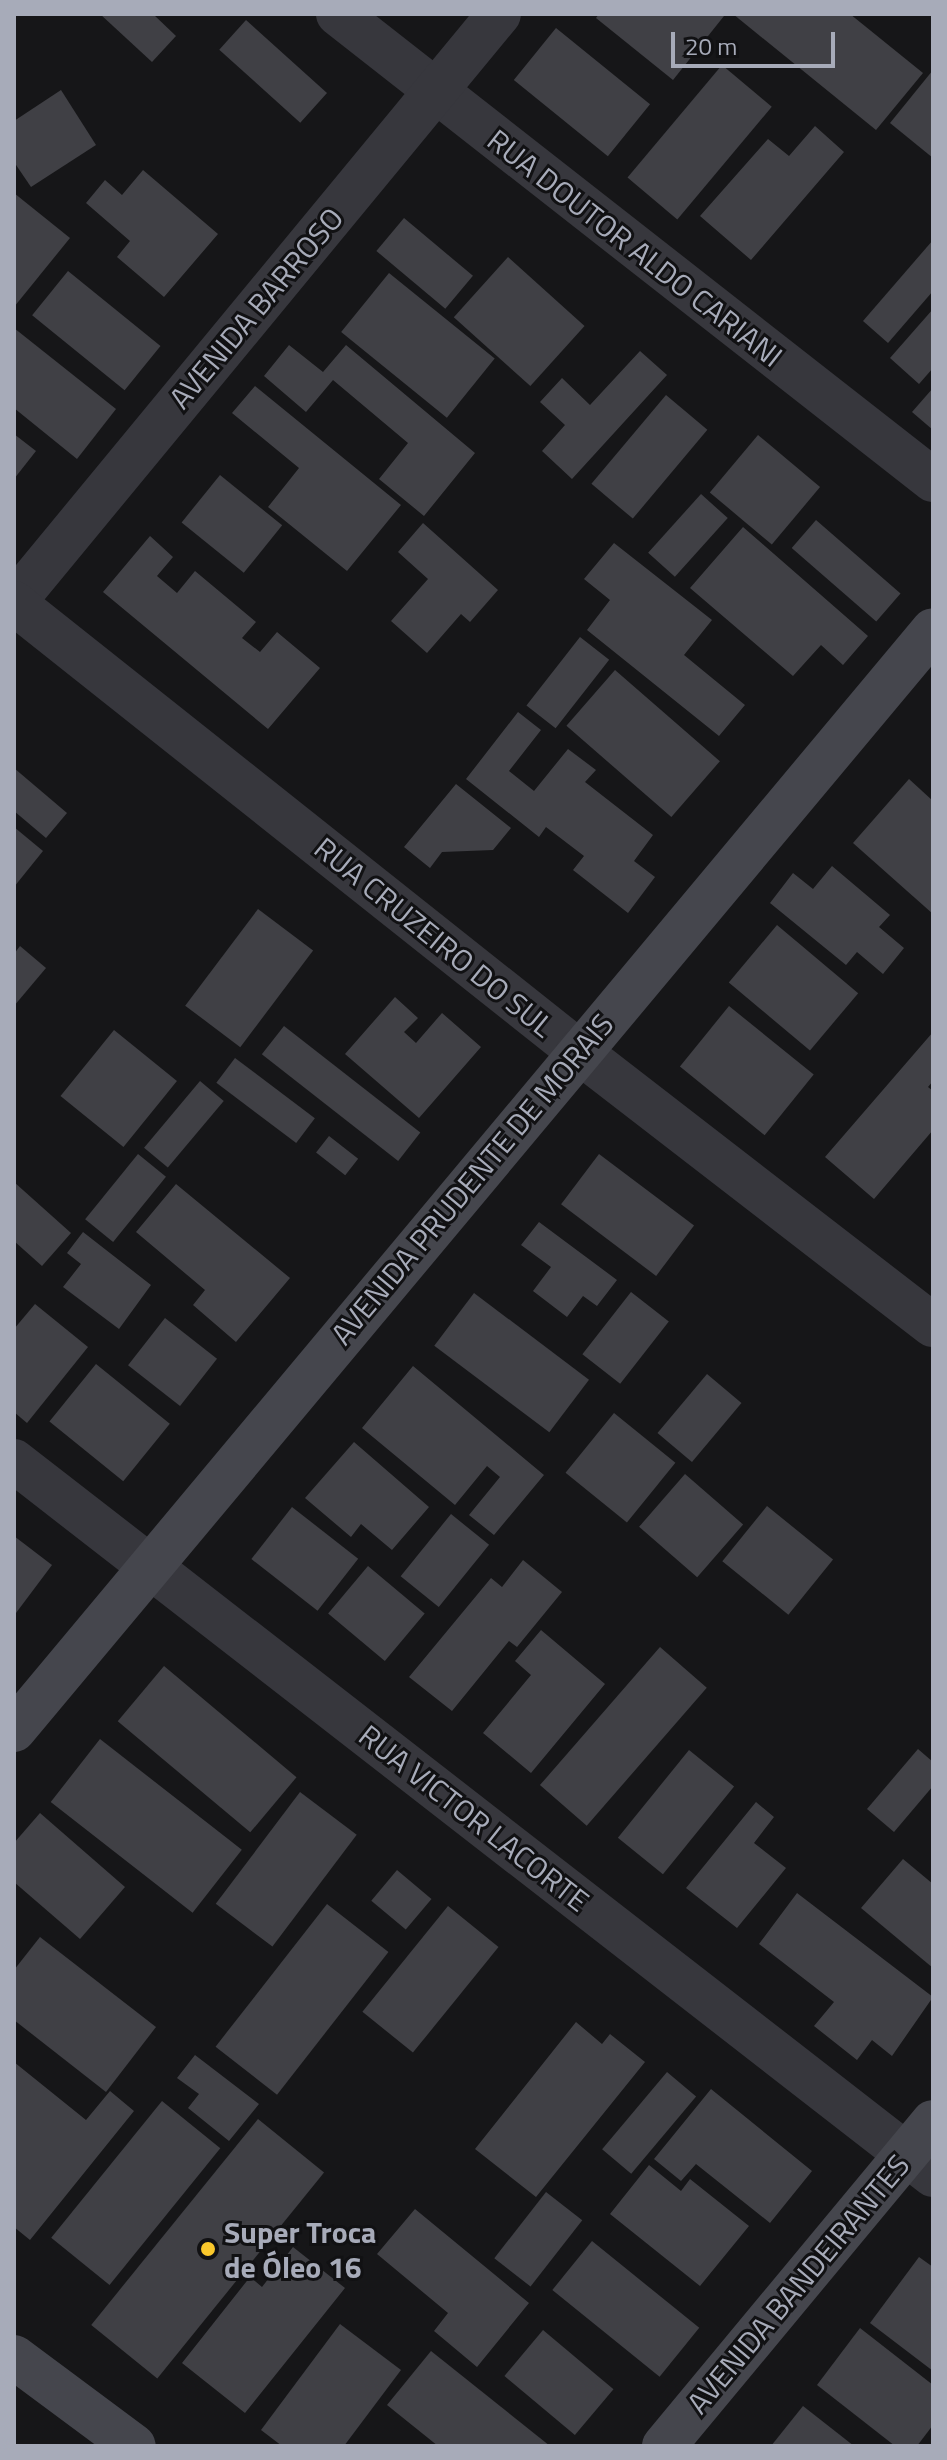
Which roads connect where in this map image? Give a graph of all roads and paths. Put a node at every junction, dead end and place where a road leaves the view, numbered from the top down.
1 (338, 14) edge
2 (499, 14) edge
3 (434, 92) junction
4 (933, 480) edge
5 (14, 602) edge
6 (933, 630) edge
7 (578, 1051) junction
8 (933, 1325) edge
9 (14, 1461) edge
10 (152, 1567) junction
11 (14, 1730) edge
12 (924, 2150) edge
13 (14, 2357) edge
14 (134, 2446) edge
15 (664, 2446) edge

1 - 3 street, RUA DOUTOR ALDO CARIANI
2 - 3 street, AVENIDA BARROSO
3 - 4 street, RUA DOUTOR ALDO CARIANI
3 - 5 street, AVENIDA BARROSO
5 - 7 street, RUA CRUZEIRO DO SUL
6 - 7 street, AVENIDA PRUDENTE DE MORAIS
7 - 8 street, RUA CRUZEIRO DO SUL
7 - 10 street, AVENIDA PRUDENTE DE MORAIS
9 - 10 street, RUA VICTOR LACORTE
10 - 11 street, AVENIDA PRUDENTE DE MORAIS
10 - 12 street, RUA VICTOR LACORTE
12 - 15 street, AVENIDA BANDEIRANTES
13 - 14 street

